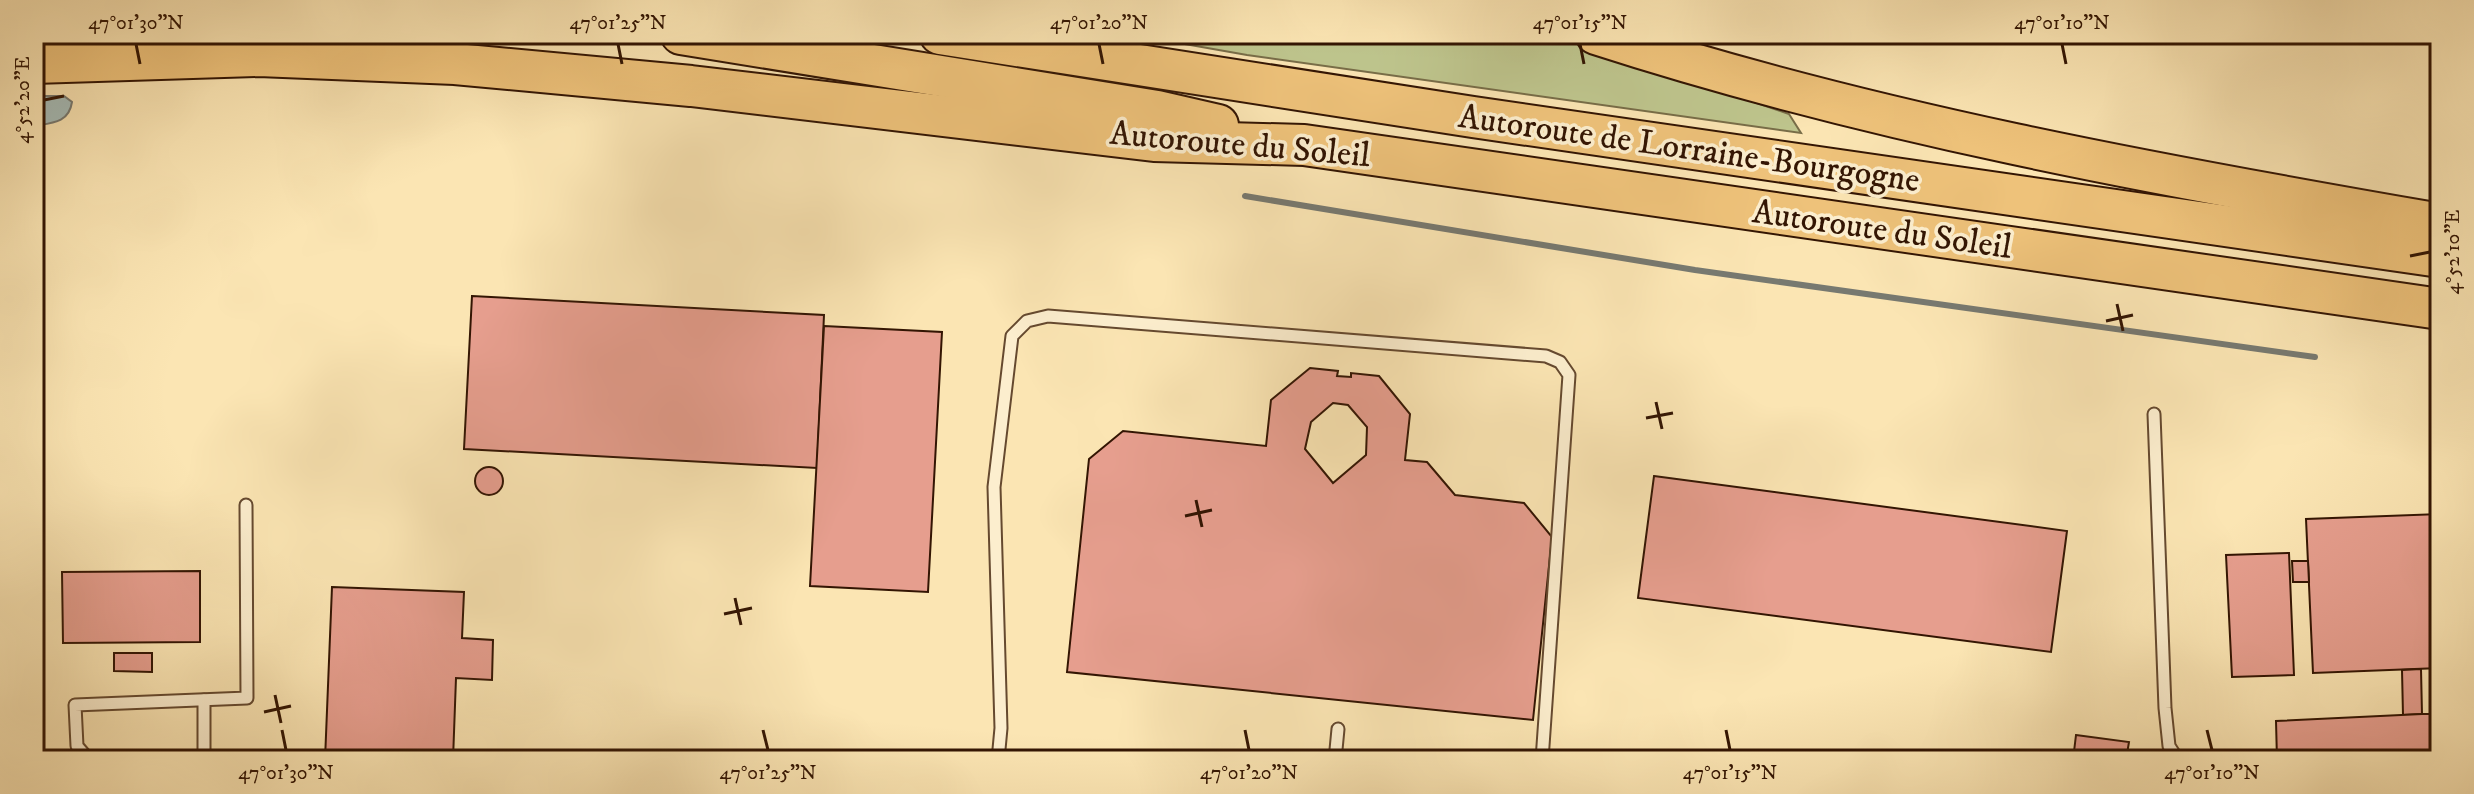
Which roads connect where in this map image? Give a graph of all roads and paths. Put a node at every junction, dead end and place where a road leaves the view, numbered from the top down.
1 (681, 34) edge
2 (940, 34) edge
3 (1596, 34) edge
4 (34, 63) edge
5 (1304, 145) junction
6 (2440, 224) edge
7 (2440, 257) edge
8 (2440, 309) edge
9 (2154, 414) dead end
10 (246, 505) dead end
11 (204, 700) junction
12 (1338, 729) dead end
13 (89, 760) edge
14 (204, 760) edge
15 (998, 760) edge
16 (1335, 760) edge
17 (1542, 760) edge
18 (2178, 760) edge

1 - 5 highway
2 - 7 highway, Autoroute de Lorraine-Bourgogne
3 - 6 highway
4 - 5 highway, Autoroute du Soleil
5 - 8 highway, Autoroute du Soleil
9 - 18 lane
10 - 11 lane
11 - 13 lane
11 - 14 lane
12 - 16 lane
15 - 17 lane

